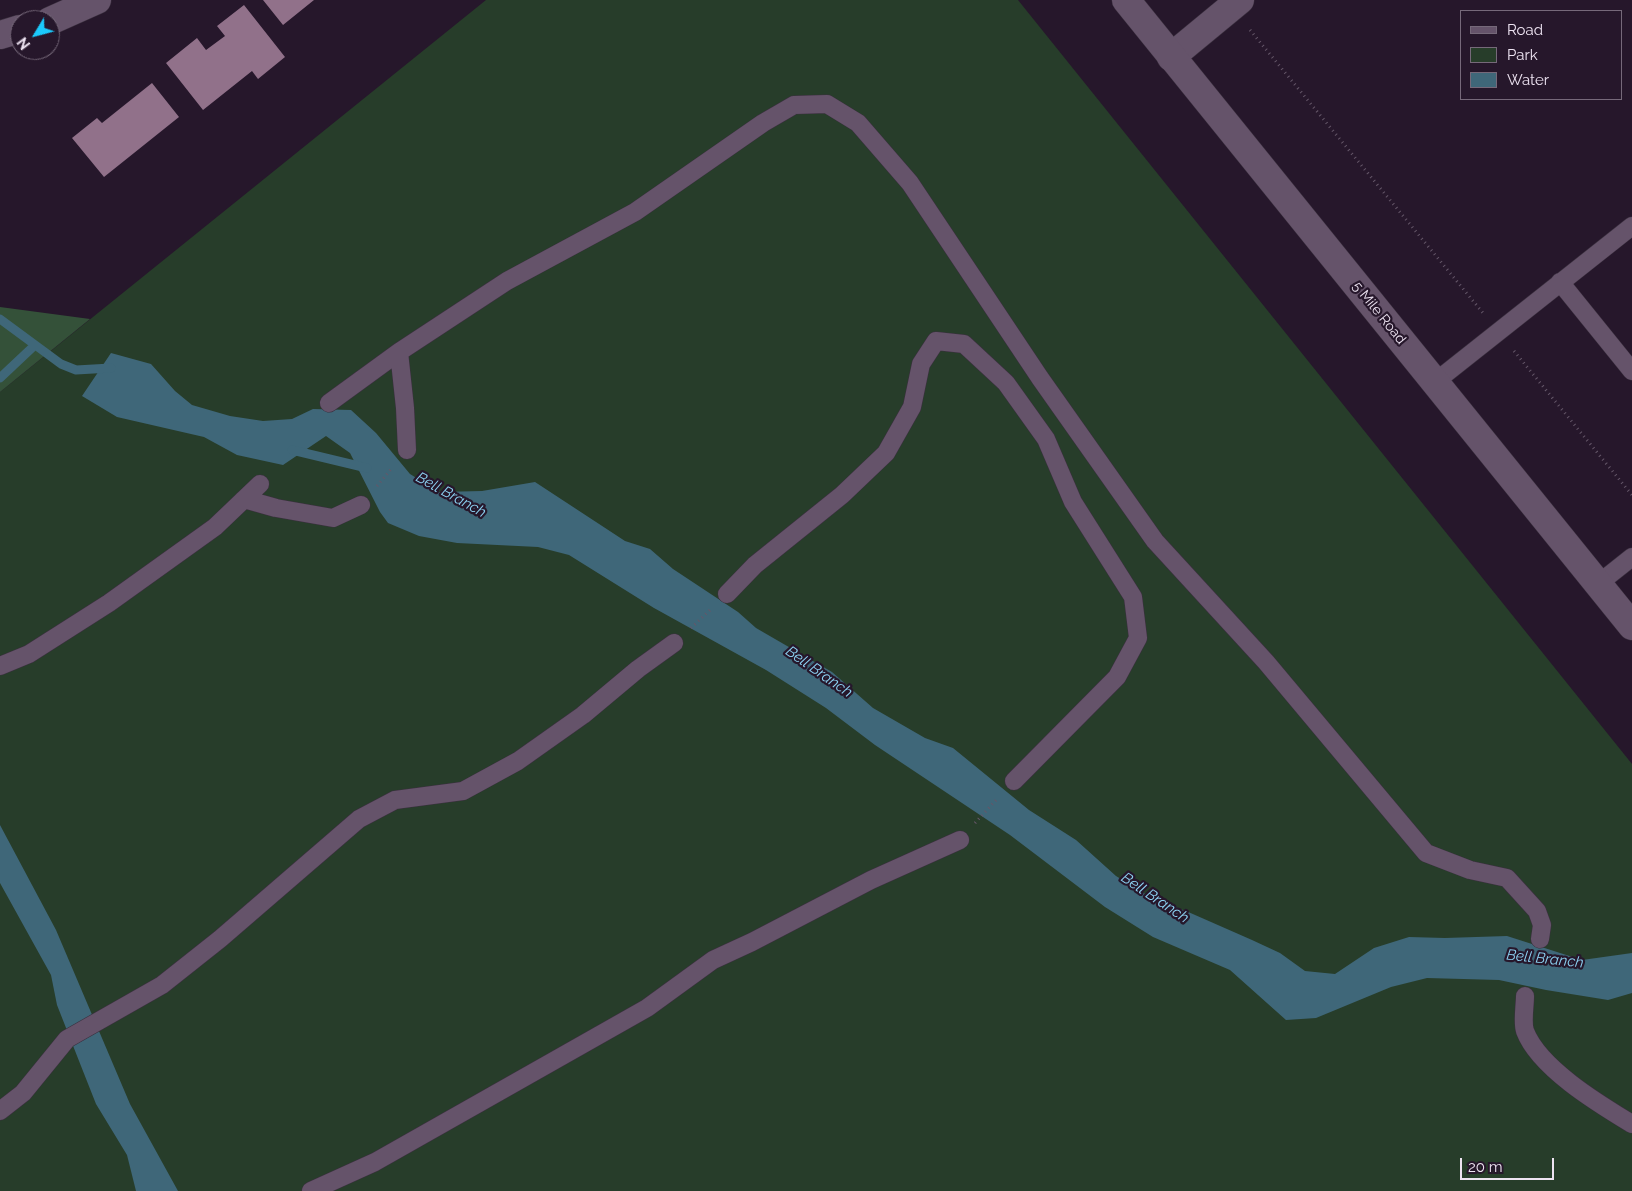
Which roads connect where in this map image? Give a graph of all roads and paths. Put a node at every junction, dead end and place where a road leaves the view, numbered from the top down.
1 (97, 0) edge
2 (1126, 0) edge
3 (1236, 4) edge
4 (60, 17) edge
5 (1171, 57) junction
6 (1632, 226) edge
7 (1560, 282) junction
8 (1498, 332) junction
9 (399, 352) junction
10 (1632, 371) edge
11 (1435, 382) junction
12 (329, 403) dead end
13 (407, 450) joint
14 (260, 484) dead end
15 (1632, 496) edge
16 (244, 499) junction
17 (361, 505) joint
18 (1632, 557) edge
19 (1598, 584) junction
20 (727, 594) joint
21 (1632, 626) edge
22 (674, 643) joint
23 (0, 666) edge
24 (1014, 781) joint
25 (960, 840) joint
26 (1540, 939) dead end
27 (1525, 996) dead end
28 (0, 1111) edge
29 (1632, 1124) edge
30 (311, 1191) edge

1 - 4 main road
2 - 5 main road, 5 Mile Road
3 - 5 main road
3 - 8 path
5 - 11 main road, 5 Mile Road
6 - 7 lane
7 - 8 lane
7 - 10 lane
8 - 11 lane
8 - 15 path
9 - 12 lane
9 - 13 lane
9 - 26 lane
11 - 19 main road, 5 Mile Road
13 - 17 path
14 - 16 lane
16 - 17 lane
16 - 23 lane
18 - 19 lane
19 - 21 main road, 5 Mile Road
20 - 22 path
20 - 24 lane
22 - 28 lane
24 - 25 path
25 - 30 lane
27 - 29 lane

